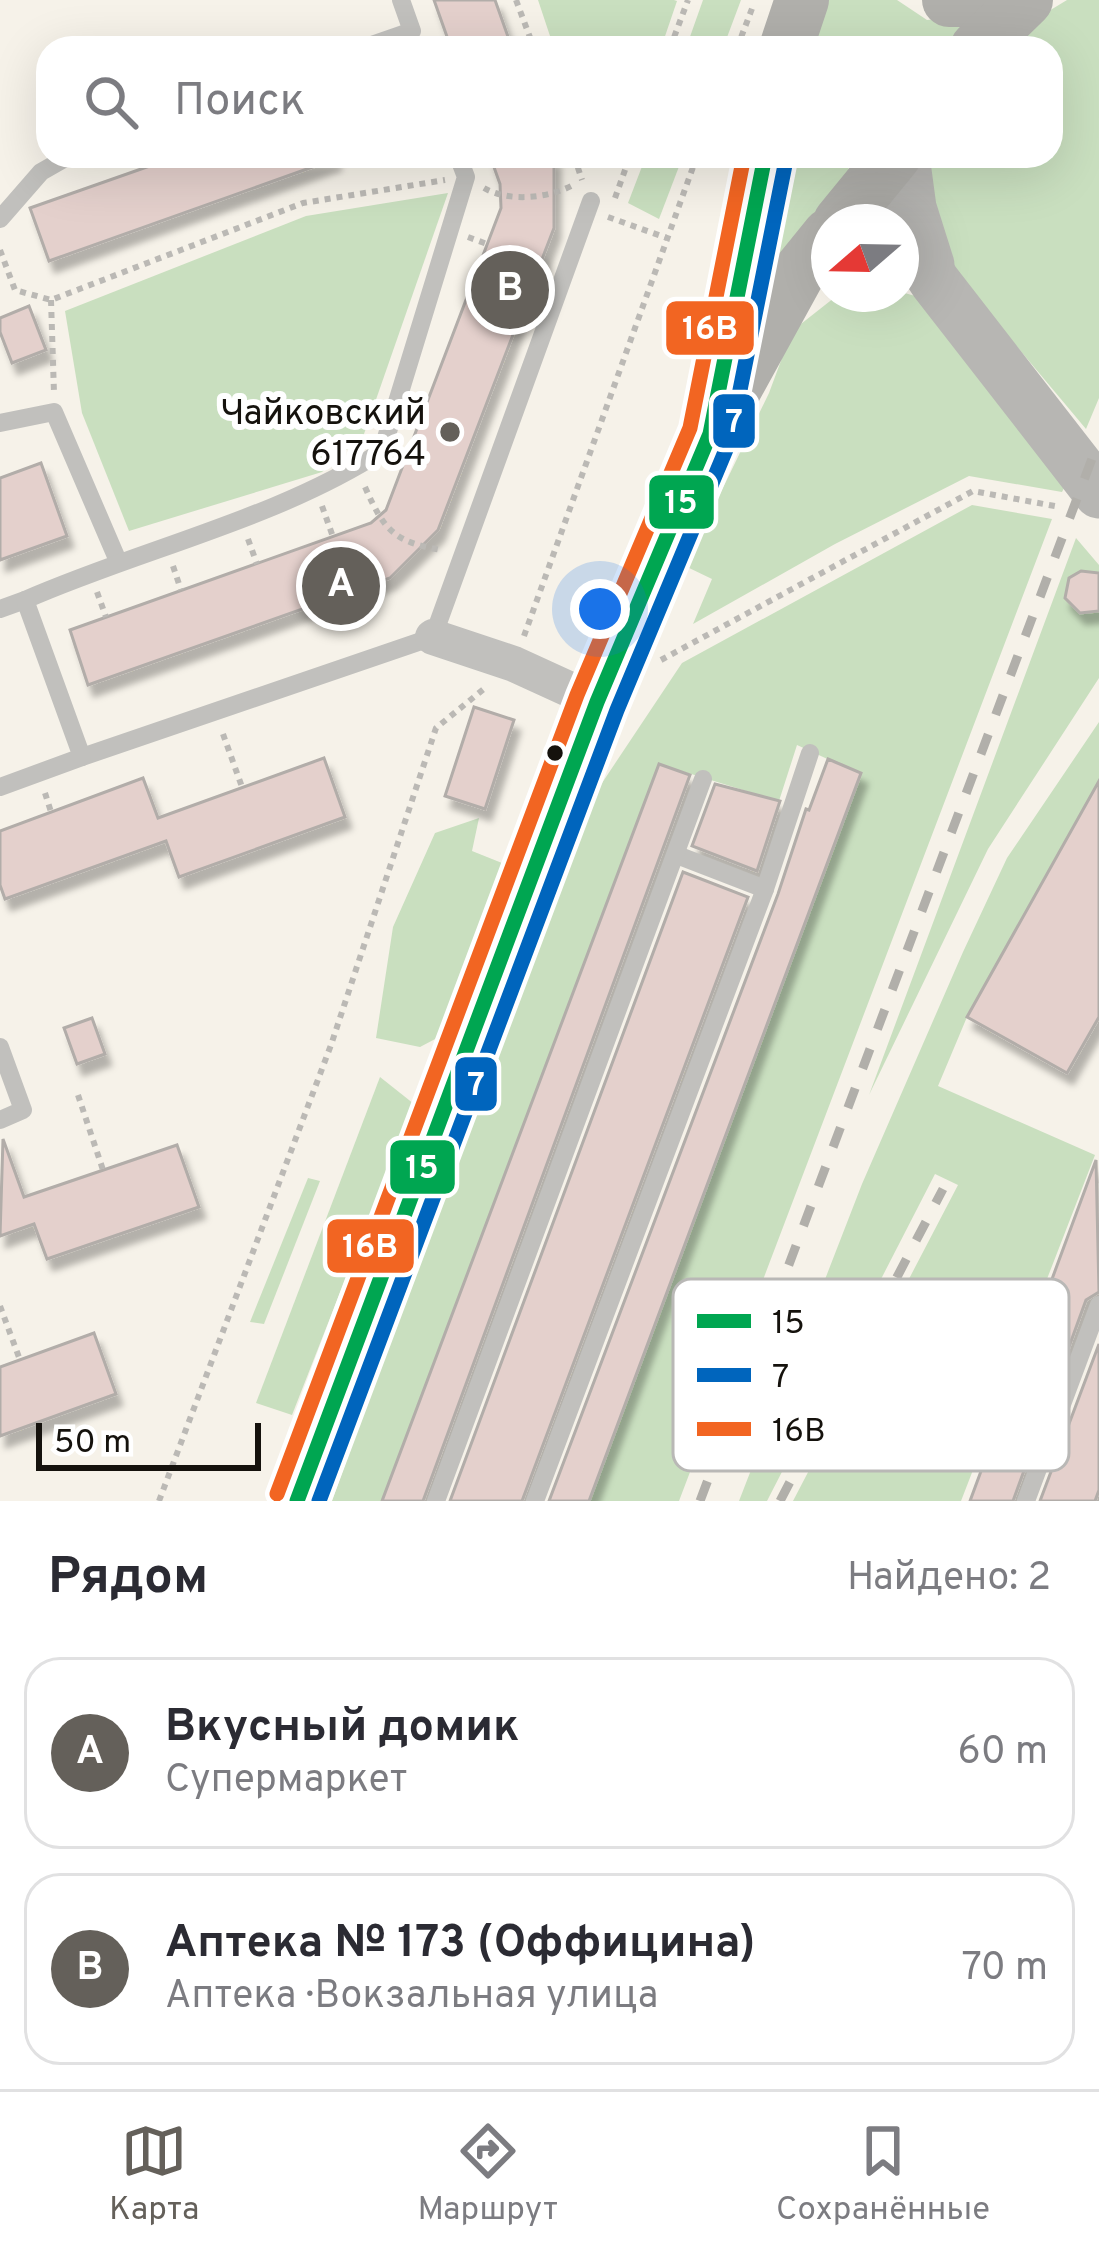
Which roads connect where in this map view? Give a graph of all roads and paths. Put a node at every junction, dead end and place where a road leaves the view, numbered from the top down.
1 (401, 0) edge
2 (516, 0) edge
3 (688, 0) edge
4 (949, 0) edge
5 (997, 0) edge
6 (1026, 0) edge
7 (415, 36) edge
8 (530, 36) edge
9 (674, 36) edge
10 (989, 36) edge
11 (48, 168) edge
12 (463, 168) edge
13 (693, 168) edge
14 (763, 168) edge
15 (466, 177) junction
16 (582, 180) dead end
17 (876, 183) edge
18 (591, 201) dead end
19 (905, 204) edge
20 (608, 217) dead end
21 (0, 219) edge
22 (667, 238) junction
23 (0, 250) edge
24 (811, 271) edge
25 (919, 279) edge
26 (51, 300) junction
27 (54, 412) junction
28 (0, 423) edge
29 (710, 434) junction
30 (356, 467) junction
31 (1085, 501) edge
32 (463, 554) junction
33 (118, 561) junction
34 (25, 600) junction
35 (0, 609) edge
36 (433, 637) junction
37 (514, 664) junction
38 (605, 683) junction
39 (215, 713) junction
40 (810, 753) dead end
41 (82, 757) junction
42 (704, 779) dead end
43 (0, 787) edge
44 (242, 788) dead end
45 (677, 855) junction
46 (765, 889) junction
47 (0, 1047) edge
48 (78, 1095) dead end
49 (0, 1120) edge
50 (103, 1170) dead end
51 (1099, 1305) edge
52 (0, 1306) edge
53 (20, 1360) dead end
54 (1069, 1386) edge
55 (1037, 1471) edge
56 (159, 1501) edge
57 (297, 1501) edge
58 (436, 1501) edge
59 (535, 1501) edge
60 (1026, 1501) edge

1 - 7 lane
2 - 8 path
3 - 9 path
4 - 5 main road
6 - 10 main road
11 - 21 lane
12 - 15 lane
13 - 22 path
14 - 29 main road
15 - 16 path
15 - 26 path
15 - 30 lane
17 - 19 street
18 - 32 lane
20 - 22 path
22 - 37 path
23 - 26 path
24 - 29 main road
25 - 31 street
26 - 27 path
27 - 28 lane
27 - 33 lane
29 - 38 main road
30 - 32 path
30 - 33 lane
31 - 38 path
32 - 36 lane
33 - 34 lane
34 - 35 lane
34 - 41 lane
36 - 37 street
36 - 39 lane
37 - 38 street
37 - 56 path
38 - 57 main road
39 - 41 lane
39 - 44 path
40 - 46 lane
41 - 43 lane
42 - 45 lane
45 - 46 lane
45 - 58 lane
46 - 59 lane
47 - 49 lane
48 - 50 path
51 - 54 lane
52 - 53 path
55 - 60 lane

